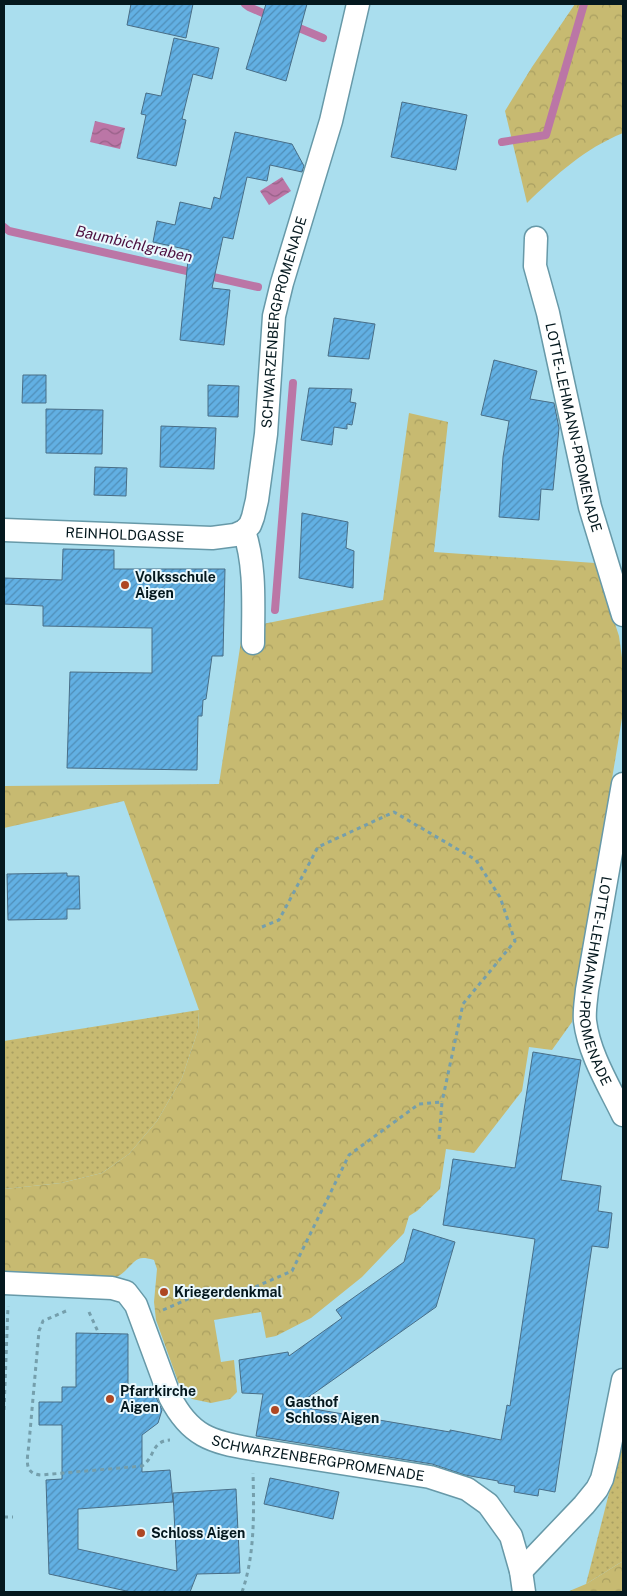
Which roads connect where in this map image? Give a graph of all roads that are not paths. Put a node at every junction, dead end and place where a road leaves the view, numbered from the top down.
1 (358, 4) edge
2 (536, 238) dead end
3 (4, 530) edge
4 (244, 531) junction
5 (623, 615) edge
6 (253, 643) dead end
7 (623, 784) edge
8 (623, 1115) edge
9 (7, 1283) edge
10 (623, 1380) edge
11 (522, 1581) edge

1 - 4 street, SCHWARZENBERGPROMENADE
2 - 5 street, LOTTE-LEHMANN-PROMENADE
3 - 4 street, REINHOLDGASSE
4 - 6 street
7 - 8 street, LOTTE-LEHMANN-PROMENADE
9 - 11 street, SCHWARZENBERGPROMENADE
10 - 11 street

